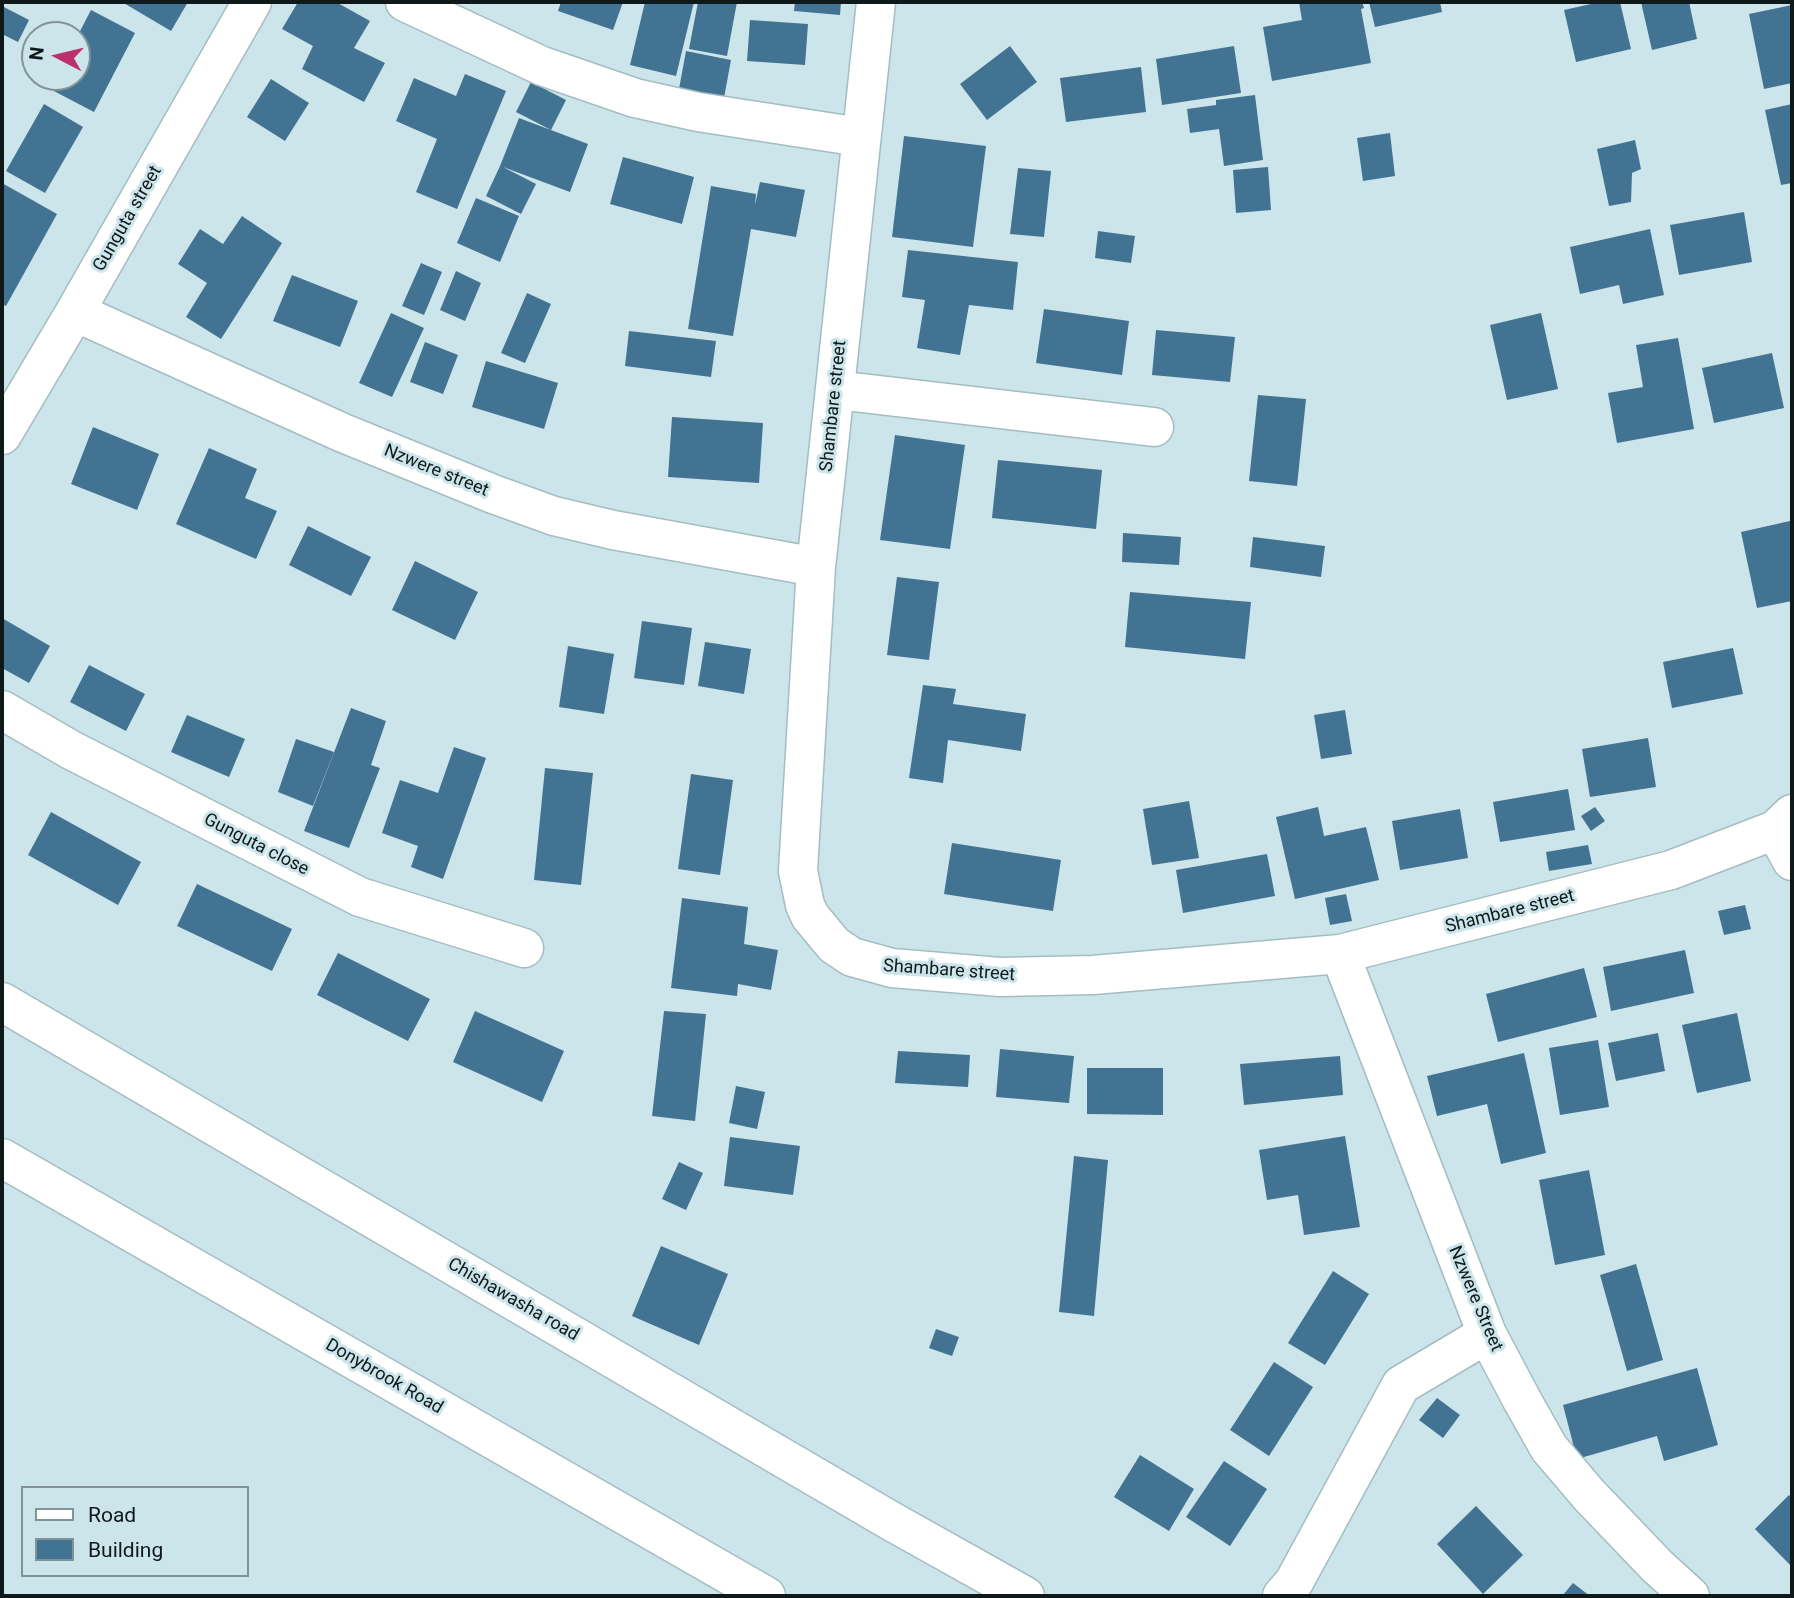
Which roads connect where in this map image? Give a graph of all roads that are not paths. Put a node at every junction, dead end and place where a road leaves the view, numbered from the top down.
1 (252, 2) edge
2 (405, 2) edge
3 (876, 2) edge
4 (860, 137) junction
5 (75, 312) junction
6 (836, 390) junction
7 (1154, 427) dead end
8 (2, 435) edge
9 (816, 567) junction
10 (2, 710) edge
11 (1787, 835) edge
12 (524, 948) dead end
13 (1340, 954) junction
14 (2, 1002) edge
15 (2, 1158) edge
16 (1487, 1335) junction
17 (766, 1596) edge
18 (1025, 1596) edge
19 (1282, 1596) edge
20 (1689, 1596) edge

1 - 5 street, Gunguta street
2 - 4 street
3 - 4 street, Shambare street
4 - 6 street, Shambare street
5 - 8 street, Gunguta street
5 - 9 street, Nzwere street
6 - 7 street
6 - 9 street, Shambare street
9 - 13 street, Shambare street
10 - 12 street, Gunguta close
11 - 13 street, Shambare street
13 - 16 street, Nzwere Street
14 - 18 street, Chishawasha road
15 - 17 street, Donybrook Road
16 - 19 street
16 - 20 street, Nzwere Street

